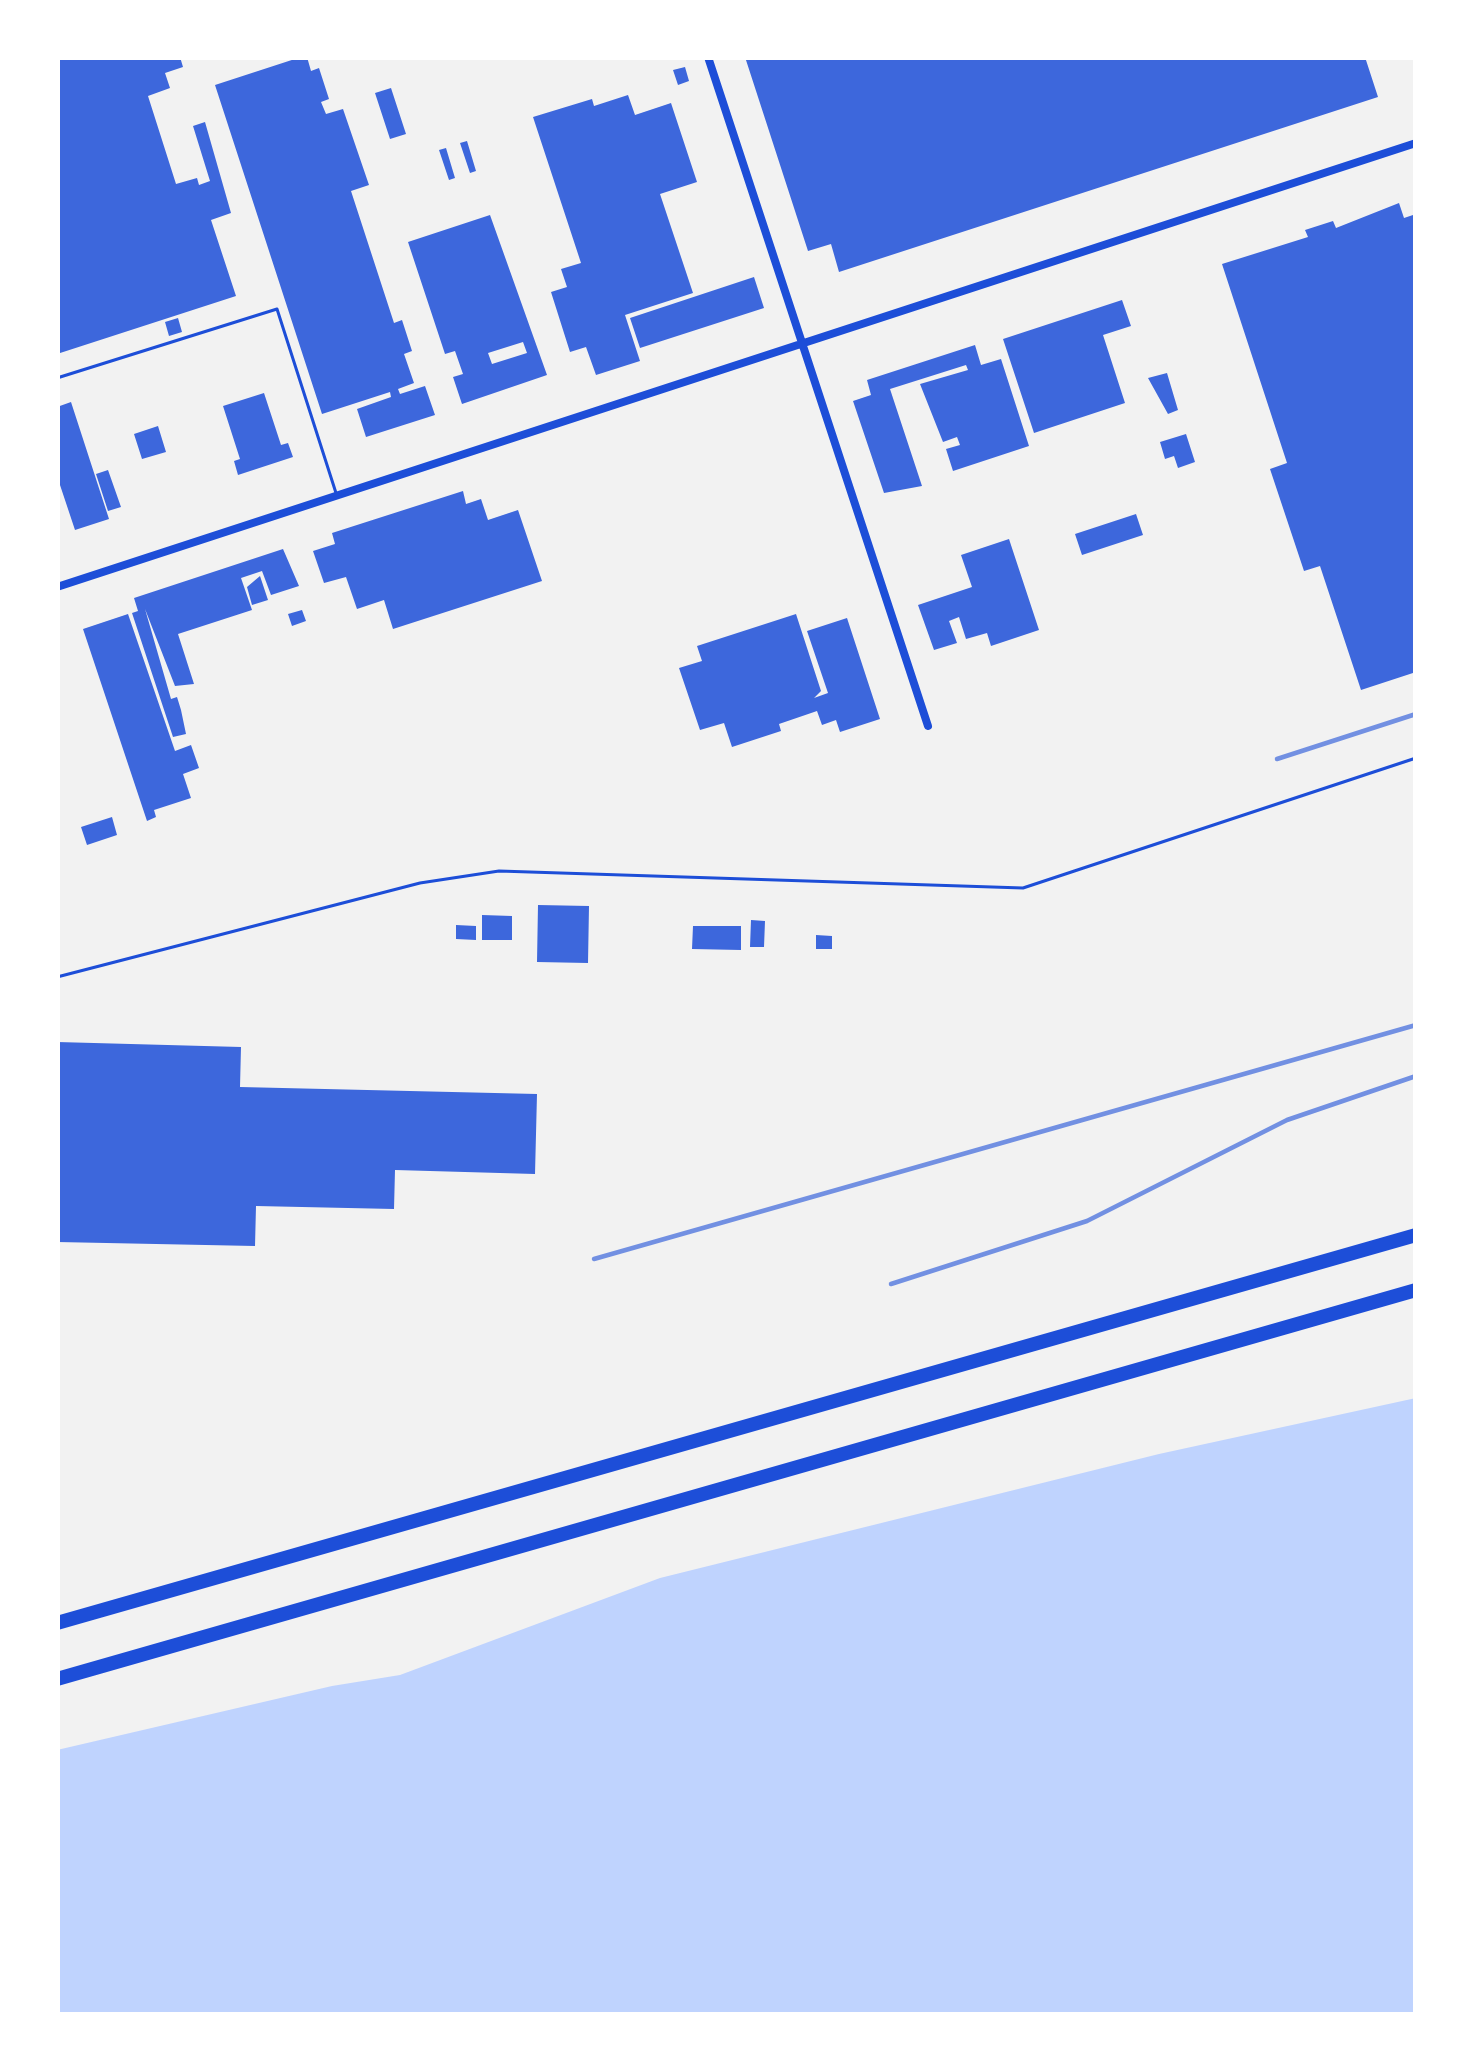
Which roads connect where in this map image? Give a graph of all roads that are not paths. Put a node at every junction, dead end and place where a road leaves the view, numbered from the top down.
1 (708, 57) edge
2 (1416, 143) edge
3 (802, 344) junction
4 (57, 378) edge
5 (337, 496) junction
6 (57, 587) edge
7 (928, 726) dead end
8 (1416, 758) edge
9 (57, 976) edge
10 (1416, 1235) edge
11 (1416, 1290) edge
12 (57, 1623) edge
13 (57, 1679) edge

1 - 3 street
2 - 3 street
3 - 5 street
3 - 7 street
4 - 5 lane
5 - 6 street
8 - 9 lane
10 - 12 highway
11 - 13 highway

